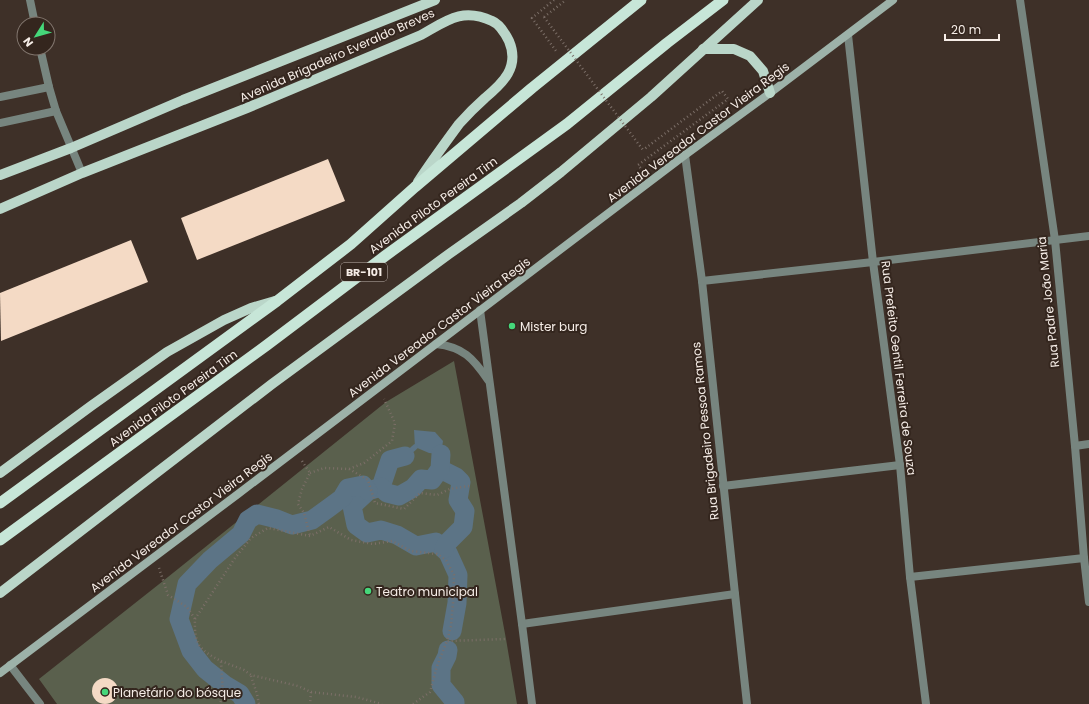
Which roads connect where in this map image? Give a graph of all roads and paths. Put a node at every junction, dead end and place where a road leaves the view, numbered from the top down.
1 (30, 0) edge
2 (435, 0) edge
3 (554, 0) edge
4 (566, 0) edge
5 (641, 0) edge
6 (723, 0) edge
7 (758, 0) edge
8 (893, 0) edge
9 (1020, 0) edge
10 (33, 16) edge
11 (848, 35) junction
12 (703, 50) junction
13 (42, 56) edge
14 (564, 62) junction
15 (49, 87) junction
16 (770, 93) junction
17 (0, 97) edge
18 (56, 111) junction
19 (0, 123) edge
20 (71, 148) junction
21 (685, 155) junction
22 (82, 173) junction
23 (0, 175) edge
24 (650, 181) junction
25 (415, 187) junction
26 (0, 209) edge
27 (1089, 236) edge
28 (1055, 240) junction
29 (873, 262) junction
30 (702, 281) junction
31 (277, 301) junction
32 (480, 310) junction
33 (436, 344) junction
34 (490, 383) junction
35 (377, 389) junction
36 (1089, 444) edge
37 (1075, 446) junction
38 (295, 451) junction
39 (900, 465) junction
40 (349, 469) junction
41 (0, 474) edge
42 (310, 474) junction
43 (469, 486) dead end
44 (723, 486) junction
45 (0, 502) edge
46 (310, 535) junction
47 (0, 540) edge
48 (156, 556) junction
49 (1084, 558) junction
50 (910, 576) junction
51 (0, 593) edge
52 (734, 594) junction
53 (1089, 602) edge
54 (195, 619) junction
55 (522, 624) junction
56 (506, 639) dead end
57 (447, 640) junction
58 (221, 662) junction
59 (10, 665) junction
60 (0, 673) edge
61 (251, 675) junction
62 (312, 692) junction
63 (40, 704) edge
64 (220, 704) edge
65 (259, 704) edge
66 (310, 704) edge
67 (382, 704) edge
68 (413, 704) edge
69 (532, 704) edge
70 (747, 704) edge
71 (926, 704) edge

1 - 10 street
2 - 20 main road, Avenida Brigadeiro Everaldo Breves
3 - 14 path
4 - 24 path, bridge
5 - 14 highway, Avenida Piloto Pereira Tim / BR-101
6 - 47 highway, Avenida Piloto Pereira Tim / BR-101
7 - 12 main road
8 - 11 main road, Avenida Vereador Castor Vieira Regis
9 - 28 street, Rua Padre João Maria
11 - 16 main road, Avenida Vereador Castor Vieira Regis
11 - 29 street, Rua Prefeito Gentil Ferreira de Souza
12 - 16 main road
12 - 51 main road
13 - 15 street
14 - 25 highway, Avenida Piloto Pereira Tim / BR-101
15 - 17 street
15 - 18 street
16 - 21 main road, Avenida Vereador Castor Vieira Regis
18 - 19 street
18 - 20 street
20 - 22 street
20 - 23 main road, Avenida Brigadeiro Everaldo Breves
21 - 24 main road, Avenida Vereador Castor Vieira Regis
21 - 30 street, Rua Brigadeiro Pessoa Ramos
22 - 25 main road, Avenida Brigadeiro Everaldo Breves
22 - 26 main road, Avenida Brigadeiro Everaldo Breves
24 - 32 main road, Avenida Vereador Castor Vieira Regis
25 - 31 highway, Avenida Piloto Pereira Tim / BR-101
27 - 28 street
28 - 29 street
28 - 37 street, Rua Padre João Maria
29 - 30 street
29 - 39 street, Rua Prefeito Gentil Ferreira de Souza
30 - 44 street, Rua Brigadeiro Pessoa Ramos
31 - 41 main road
31 - 45 highway, Avenida Piloto Pereira Tim / BR-101
32 - 33 main road, Avenida Vereador Castor Vieira Regis
32 - 34 street
33 - 34 street
33 - 35 main road, Avenida Vereador Castor Vieira Regis
34 - 55 street
35 - 38 main road, Avenida Vereador Castor Vieira Regis
35 - 40 path
36 - 37 street
37 - 49 street, Rua Padre João Maria
38 - 42 path
38 - 48 main road, Avenida Vereador Castor Vieira Regis
39 - 44 street
39 - 50 street, Rua Prefeito Gentil Ferreira de Souza
40 - 42 path
40 - 43 path
42 - 46 path
44 - 52 street, Rua Brigadeiro Pessoa Ramos
46 - 54 path
46 - 57 path
48 - 54 path
48 - 59 main road, Avenida Vereador Castor Vieira Regis
49 - 50 street
49 - 53 street, Rua Padre João Maria
50 - 71 street, Rua Prefeito Gentil Ferreira de Souza
52 - 55 street
52 - 70 street, Rua Brigadeiro Pessoa Ramos
54 - 58 path
55 - 69 street
56 - 57 path
57 - 68 path
58 - 61 path
58 - 64 path
59 - 60 main road, Avenida Vereador Castor Vieira Regis
59 - 63 street
61 - 62 path
61 - 65 path
62 - 66 path
62 - 67 path

